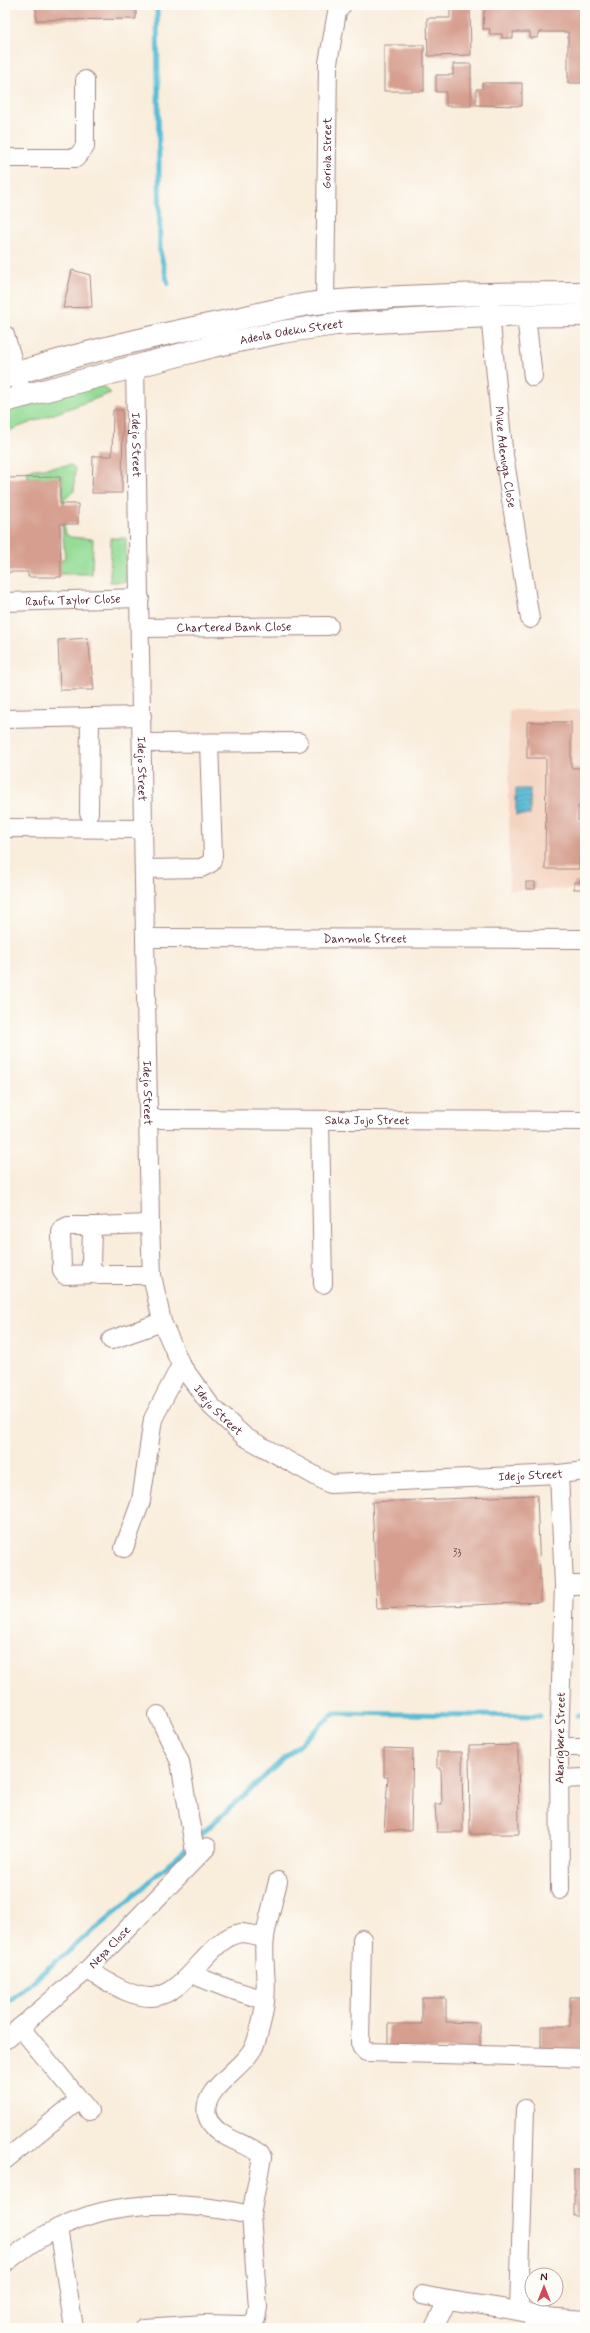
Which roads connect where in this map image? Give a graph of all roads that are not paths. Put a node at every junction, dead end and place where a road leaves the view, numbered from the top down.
1 (342, 5) edge
2 (85, 80) dead end
3 (5, 158) edge
4 (489, 293) junction
5 (585, 293) edge
6 (325, 302) junction
7 (585, 315) edge
8 (489, 316) junction
9 (526, 316) junction
10 (5, 335) edge
11 (135, 366) junction
12 (11, 375) edge
13 (533, 378) dead end
14 (14, 398) edge
15 (140, 598) junction
16 (5, 602) edge
17 (530, 619) dead end
18 (329, 626) dead end
19 (140, 628) junction
20 (142, 716) junction
21 (90, 717) junction
22 (5, 719) edge
23 (299, 742) dead end
24 (142, 743) junction
25 (209, 743) junction
26 (89, 813) dead end
27 (5, 828) edge
28 (144, 829) junction
29 (145, 869) junction
30 (146, 938) junction
31 (585, 939) edge
32 (149, 1119) junction
33 (320, 1120) junction
34 (585, 1121) edge
35 (150, 1224) junction
36 (94, 1226) junction
37 (94, 1274) junction
38 (152, 1275) junction
39 (322, 1284) dead end
40 (162, 1322) junction
41 (112, 1340) dead end
42 (181, 1365) junction
43 (585, 1471) edge
44 (559, 1474) junction
45 (124, 1548) dead end
46 (564, 1585) junction
47 (585, 1585) edge
48 (158, 1715) dead end
49 (559, 1747) junction
50 (585, 1747) edge
51 (585, 1778) edge
52 (559, 1779) junction
53 (278, 1880) dead end
54 (560, 1890) dead end
55 (265, 1938) junction
56 (362, 1939) dead end
57 (87, 1970) junction
58 (190, 1974) junction
59 (265, 2000) junction
60 (20, 2028) junction
61 (5, 2040) edge
62 (585, 2058) edge
63 (525, 2110) dead end
64 (7, 2154) edge
65 (251, 2215) junction
66 (58, 2228) junction
67 (5, 2263) edge
68 (422, 2295) dead end
69 (448, 2301) junction
70 (519, 2310) junction
71 (585, 2320) edge
72 (538, 2323) edge
73 (585, 2324) edge
74 (74, 2328) edge
75 (143, 2328) edge
76 (434, 2328) edge
77 (583, 2328) edge

1 - 6 street, Goriola Street
2 - 3 street
4 - 5 main road, Adeola Odeku Street
4 - 6 main road, Adeola Odeku Street
4 - 8 street, Mike Adenuga Close
6 - 12 main road, Adeola Odeku Street
7 - 9 main road, Adeola Odeku Street
8 - 9 main road, Adeola Odeku Street
8 - 11 main road, Adeola Odeku Street
8 - 17 street, Mike Adenuga Close
9 - 13 street
10 - 12 street
11 - 14 main road, Adeola Odeku Street
11 - 15 street, Idejo Street
12 - 14 street
15 - 16 street, Raufu Taylor Close
15 - 19 street, Idejo Street
18 - 19 street, Chartered Bank Close
19 - 20 street, Idejo Street
20 - 21 street
20 - 24 street, Idejo Street
21 - 22 street
21 - 26 street
23 - 25 street
24 - 25 street
24 - 28 street, Idejo Street
25 - 29 street
27 - 28 street
28 - 29 street, Idejo Street
29 - 30 street, Idejo Street
30 - 31 street, Danmole Street
30 - 32 street, Idejo Street
32 - 33 street, Saka Jojo Street
32 - 35 street, Idejo Street
33 - 34 street, Saka Jojo Street
33 - 39 street
35 - 36 street
35 - 38 street, Idejo Street
36 - 37 street
36 - 37 street
37 - 38 street
38 - 40 street, Idejo Street
40 - 41 street
40 - 42 street, Idejo Street
42 - 44 street, Idejo Street
42 - 45 street
43 - 44 street, Idejo Street
44 - 46 street, Akarigbere Street
46 - 47 street
46 - 49 street, Akarigbere Street
48 - 57 street, Nepa Close
49 - 50 street
49 - 52 street, Akarigbere Street
51 - 52 street
52 - 54 street, Akarigbere Street
53 - 55 street
55 - 58 street
55 - 59 street
56 - 62 street
57 - 58 street
57 - 60 street, Nepa Close
58 - 59 street
59 - 65 street
60 - 61 street, Nepa Close
60 - 64 street
63 - 70 street
65 - 66 street
65 - 75 street
66 - 67 street
66 - 74 street
68 - 69 street
69 - 70 street
69 - 76 street
70 - 72 street
71 - 72 street
73 - 77 street

